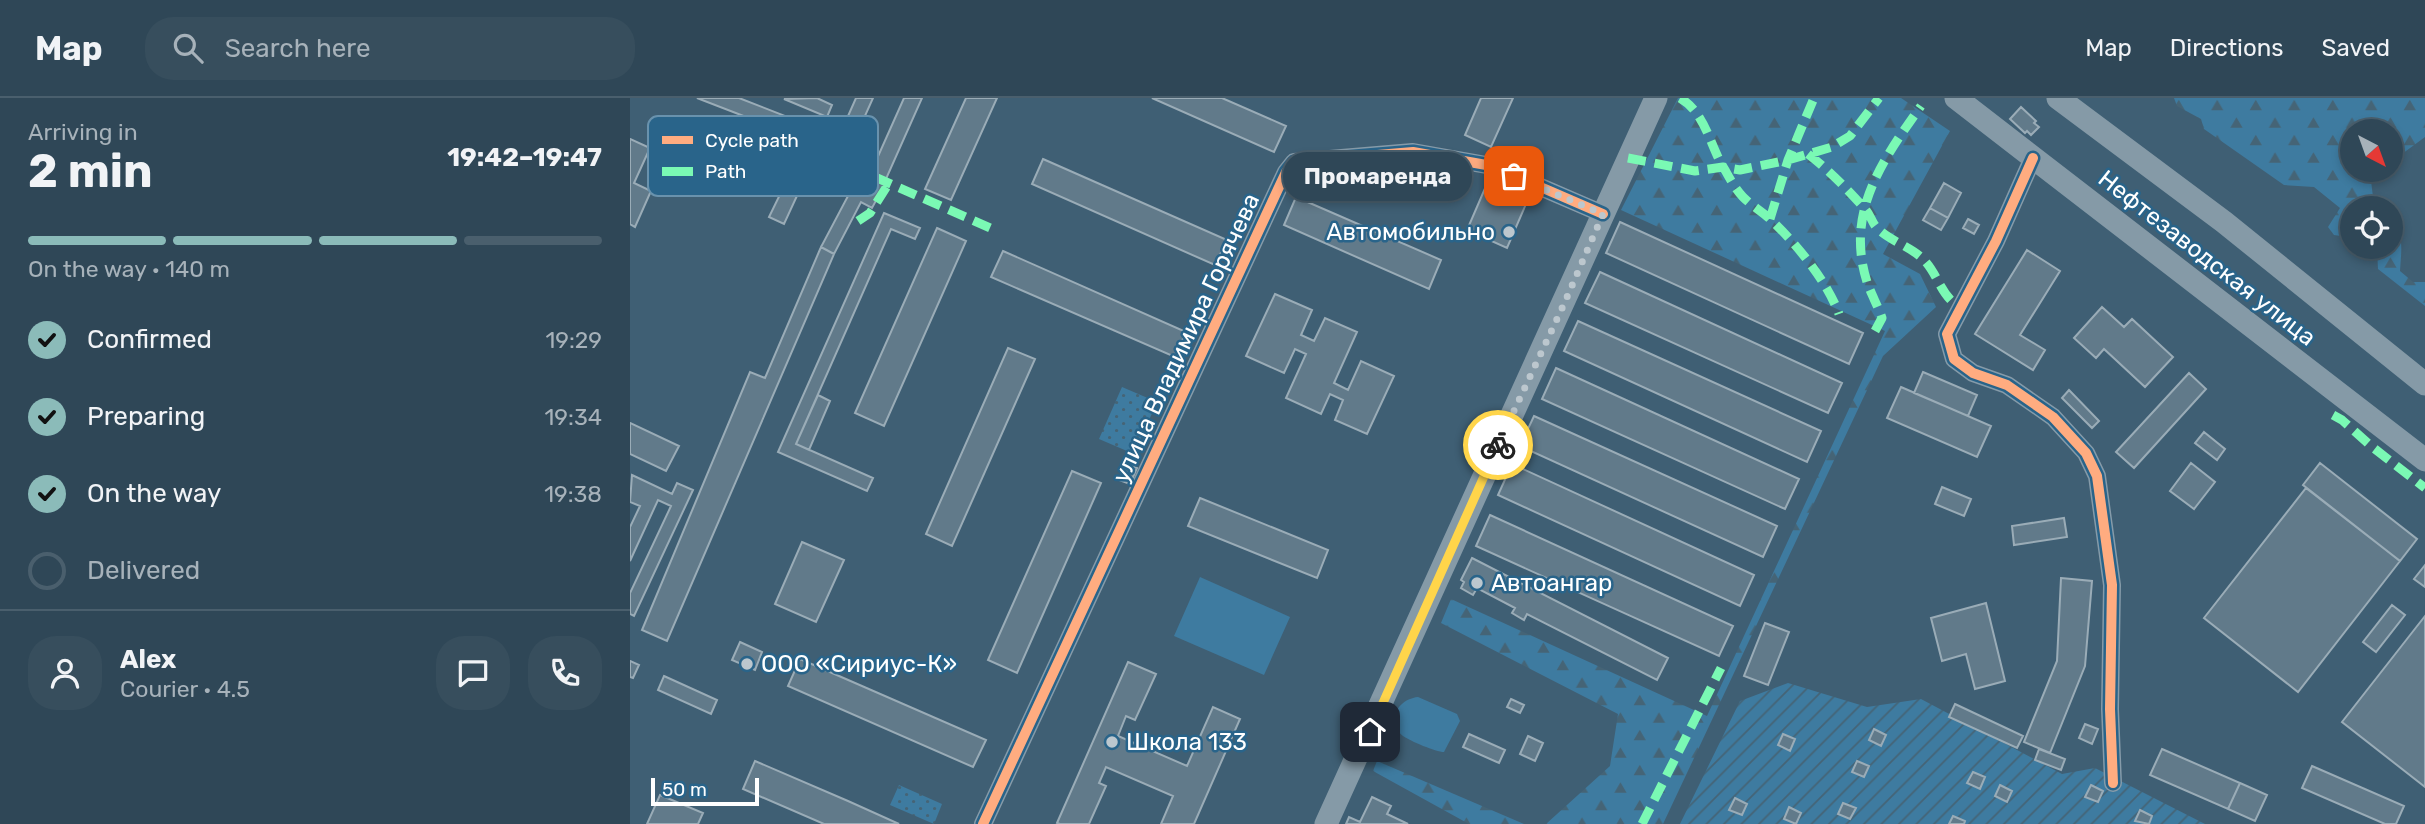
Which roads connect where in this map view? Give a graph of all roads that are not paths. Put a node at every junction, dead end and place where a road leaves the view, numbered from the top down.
1 (1656, 98) edge
2 (2058, 98) edge
3 (1971, 103) edge
4 (2033, 158) junction
5 (1603, 214) junction
6 (2425, 384) edge
7 (2425, 460) edge
8 (2113, 783) dead end
9 (983, 824) edge
10 (1326, 824) edge

1 - 5 main road
2 - 6 main road, Нефтезаводская улица
3 - 4 main road, Нефтезаводская улица
4 - 7 main road, Нефтезаводская улица
4 - 8 street
5 - 9 street, улица Владимира Горячева
5 - 10 main road

